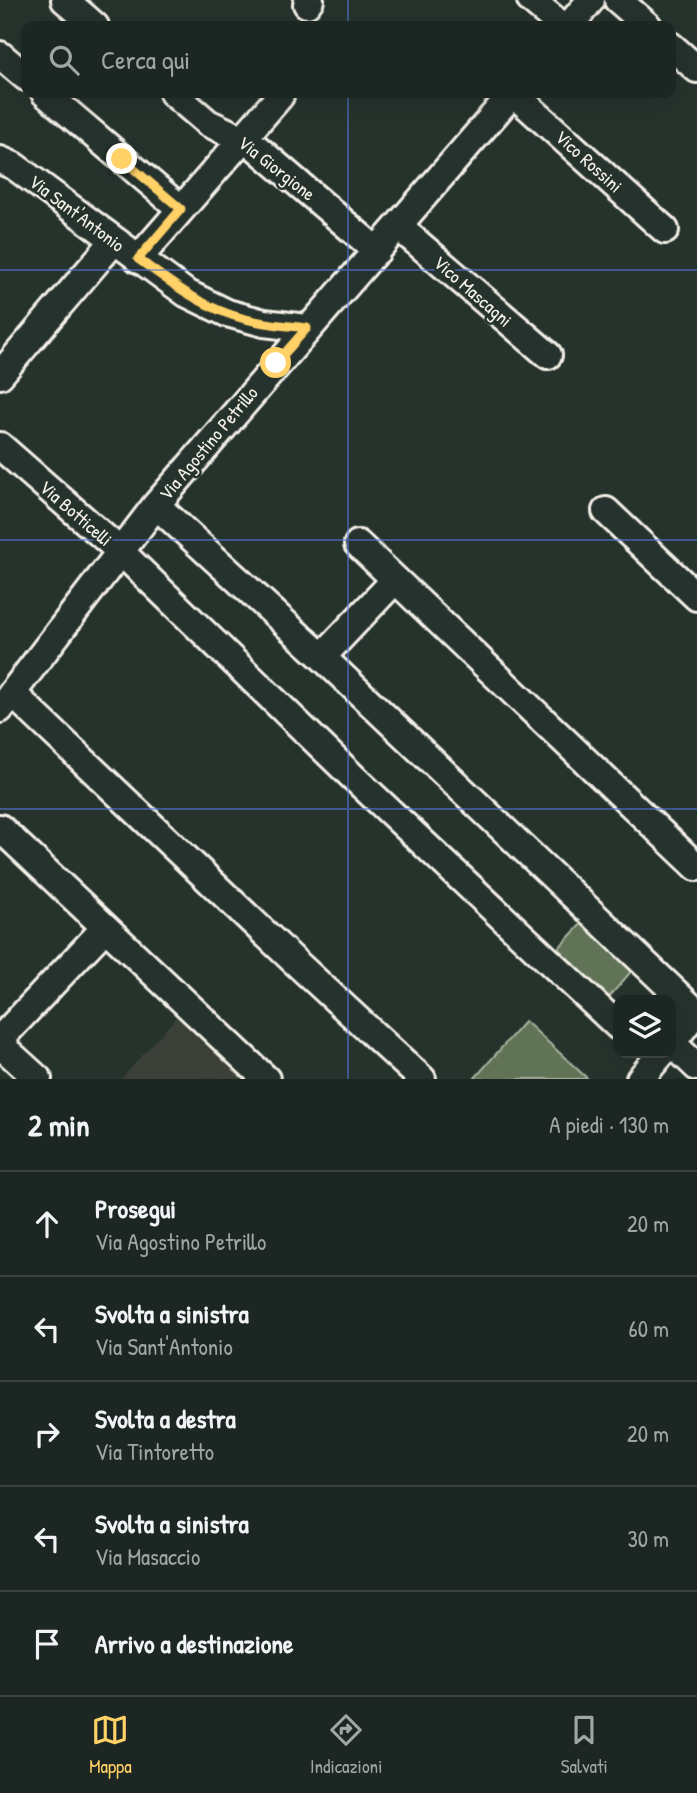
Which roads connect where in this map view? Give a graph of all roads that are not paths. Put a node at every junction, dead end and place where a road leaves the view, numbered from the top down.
1 (65, 0) edge
2 (531, 0) edge
3 (591, 0) edge
4 (618, 0) edge
5 (89, 21) edge
6 (556, 21) edge
7 (573, 21) edge
8 (642, 21) edge
9 (676, 50) edge
10 (0, 55) edge
11 (697, 69) edge
12 (21, 73) edge
13 (51, 98) edge
14 (179, 98) edge
15 (278, 98) edge
16 (509, 98) edge
17 (519, 98) edge
18 (243, 138) junction
19 (0, 160) edge
20 (181, 209) junction
21 (398, 227) junction
22 (665, 230) dead end
23 (114, 241) junction
24 (377, 251) junction
25 (138, 259) junction
26 (307, 328) junction
27 (548, 355) dead end
28 (0, 375) edge
29 (0, 446) edge
30 (156, 505) junction
31 (606, 511) dead end
32 (358, 544) dead end
33 (121, 552) junction
34 (396, 580) junction
35 (697, 597) edge
36 (322, 657) junction
37 (6, 701) edge
38 (0, 828) edge
39 (697, 867) edge
40 (104, 929) junction
41 (696, 1011) edge
42 (613, 1021) edge
43 (676, 1034) edge
44 (668, 1058) edge
45 (697, 1067) edge
46 (38, 1079) edge
47 (266, 1079) edge
48 (422, 1079) edge

1 - 5 street
2 - 6 street
3 - 7 street
4 - 8 street
9 - 11 street
10 - 12 street
13 - 20 street
14 - 18 street, Via Giorgione
15 - 18 street
16 - 21 street, Via Agostino Petrillo
17 - 22 street, Vico Rossini
18 - 20 street
18 - 24 street, Via Giorgione
19 - 23 street, Via Sant'Antonio
20 - 25 street
21 - 24 street, Via Agostino Petrillo
21 - 27 street, Vico Mascagni
23 - 25 street, Via Sant'Antonio
23 - 28 street
24 - 26 street, Via Agostino Petrillo
25 - 26 street, Via Sant'Antonio
26 - 30 street, Via Agostino Petrillo
29 - 33 street, Via Botticelli
30 - 33 street, Via Agostino Petrillo
30 - 36 street
31 - 35 street
32 - 34 street
33 - 37 street, Via Agostino Petrillo
33 - 42 street, Via Botticelli
34 - 36 street
34 - 39 street
36 - 41 street
37 - 48 street
38 - 40 street
40 - 46 street
40 - 47 street
41 - 43 street
44 - 45 street

